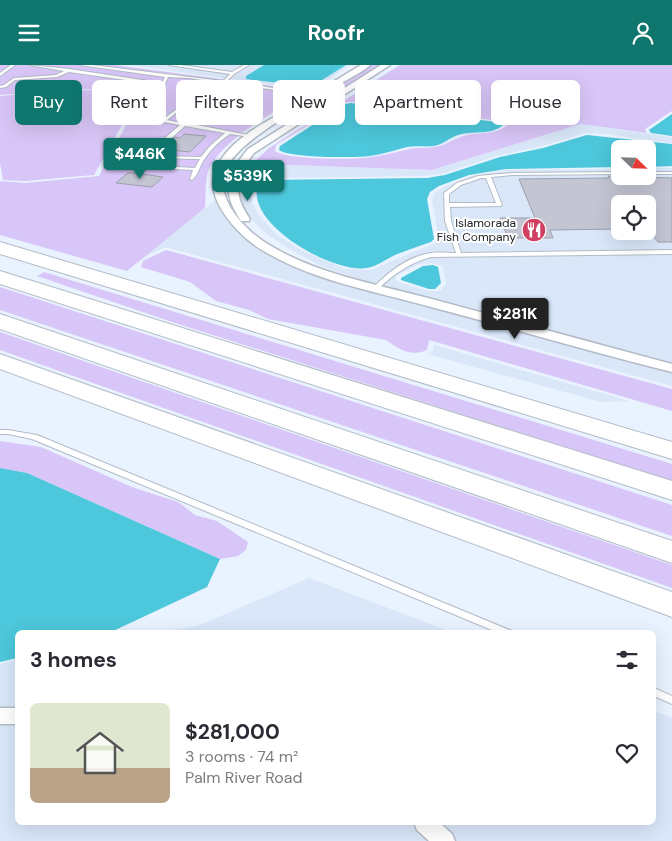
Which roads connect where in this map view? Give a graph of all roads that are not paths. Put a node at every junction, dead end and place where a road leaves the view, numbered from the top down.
1 (13, 65) edge
2 (31, 65) edge
3 (81, 65) edge
4 (171, 65) edge
5 (246, 65) edge
6 (366, 65) edge
7 (386, 65) edge
8 (69, 71) junction
9 (233, 73) junction
10 (0, 75) edge
11 (167, 76) junction
12 (134, 80) edge
13 (165, 80) edge
14 (205, 80) edge
15 (226, 80) edge
16 (342, 80) edge
17 (0, 87) edge
18 (345, 90) edge
19 (176, 111) edge
20 (166, 119) edge
21 (273, 122) edge
22 (183, 125) joint
23 (291, 125) edge
24 (192, 126) joint
25 (228, 132) junction
26 (251, 135) junction
27 (146, 157) junction
28 (203, 158) junction
29 (195, 169) junction
30 (611, 173) edge
31 (656, 173) edge
32 (672, 173) edge
33 (488, 176) junction
34 (192, 179) dead end
35 (446, 205) junction
36 (672, 252) edge
37 (4, 254) edge
38 (459, 254) junction
39 (0, 277) edge
40 (370, 287) junction
41 (48, 293) junction
42 (0, 321) edge
43 (0, 361) edge
44 (672, 368) edge
45 (0, 432) edge
46 (672, 451) edge
47 (672, 491) edge
48 (672, 552) edge
49 (672, 605) edge
50 (502, 630) edge
51 (656, 693) edge
52 (672, 700) edge
53 (0, 716) edge
54 (15, 716) edge
55 (427, 825) edge
56 (444, 841) edge

1 - 10 lane
2 - 8 lane
3 - 8 lane
3 - 11 lane
4 - 9 lane
5 - 9 lane
6 - 16 street
7 - 18 street
8 - 12 lane
8 - 17 lane
9 - 15 lane
11 - 13 lane
11 - 14 lane
19 - 20 lane
21 - 26 street
22 - 24 lane
22 - 27 lane
23 - 40 street
24 - 25 lane
25 - 26 lane
25 - 28 lane
26 - 40 street
27 - 28 lane
27 - 29 lane
28 - 29 lane
29 - 34 lane
30 - 33 lane
31 - 32 lane
33 - 35 lane
33 - 35 lane
35 - 38 lane
36 - 38 lane
37 - 41 highway
37 - 46 highway
38 - 40 lane
39 - 41 highway
40 - 44 street
41 - 47 highway
42 - 48 highway
43 - 49 highway
45 - 50 lane
51 - 52 lane
53 - 54 street
55 - 56 street

